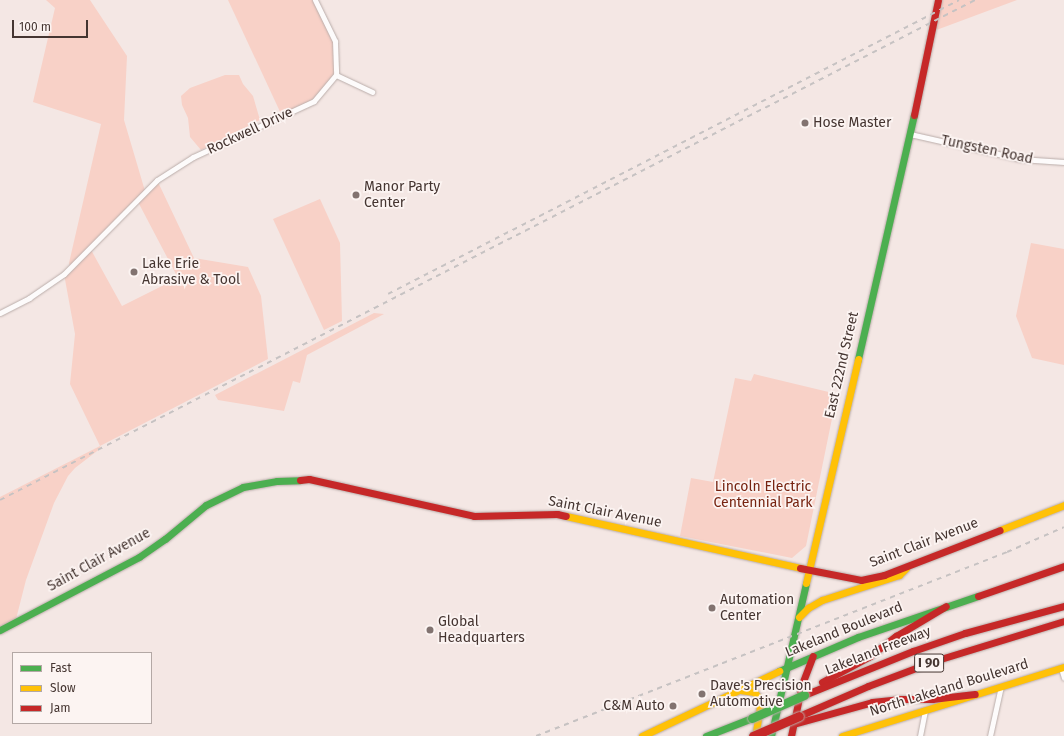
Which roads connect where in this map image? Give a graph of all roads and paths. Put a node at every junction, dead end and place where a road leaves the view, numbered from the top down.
1 (315, 0) edge
2 (938, 0) edge
3 (336, 75) junction
4 (372, 92) dead end
5 (910, 134) junction
6 (1064, 162) edge
7 (0, 313) edge
8 (1064, 505) edge
9 (907, 566) junction
10 (1064, 566) edge
11 (810, 570) junction
12 (946, 606) junction
13 (1064, 606) edge
14 (798, 617) junction
15 (1064, 621) edge
16 (0, 630) edge
17 (813, 656) junction
18 (786, 668) junction
19 (1063, 668) edge
20 (1064, 678) edge
21 (1001, 686) junction
22 (739, 690) junction
23 (975, 694) junction
24 (804, 696) junction
25 (925, 711) junction
26 (798, 719) junction
27 (846, 735) edge
28 (642, 736) edge
29 (706, 736) edge
30 (754, 736) edge
31 (771, 736) edge
32 (791, 736) edge
33 (920, 736) edge
34 (990, 736) edge

1 - 3 street
2 - 5 main road, East 222nd Street
3 - 4 street
3 - 7 street, Rockwell Drive
5 - 6 street, Tungsten Road
5 - 11 main road, East 222nd Street
8 - 9 main road, Saint Clair Avenue
9 - 11 main road, Saint Clair Avenue
9 - 14 main road
10 - 12 main road, Lakeland Boulevard
11 - 14 main road, East 222nd Street
11 - 16 main road, Saint Clair Avenue
12 - 17 main road, Lakeland Boulevard
12 - 24 main road
13 - 24 main road, Lakeland Freeway / I 90
14 - 18 main road, East 222nd Street
15 - 26 main road, Lakeland Freeway / I 90
17 - 18 main road, Lakeland Boulevard
17 - 32 main road
18 - 22 main road, Lakeland Boulevard
18 - 31 main road, East 222nd Street
19 - 20 street
19 - 21 main road, North Lakeland Boulevard
21 - 23 main road, North Lakeland Boulevard
21 - 34 street
22 - 28 main road, Lakeland Boulevard
22 - 30 main road
23 - 25 main road, North Lakeland Boulevard
23 - 26 main road
24 - 29 main road, Lakeland Freeway / I 90, bridge
25 - 27 main road, North Lakeland Boulevard
25 - 33 street
26 - 30 main road, bridge

